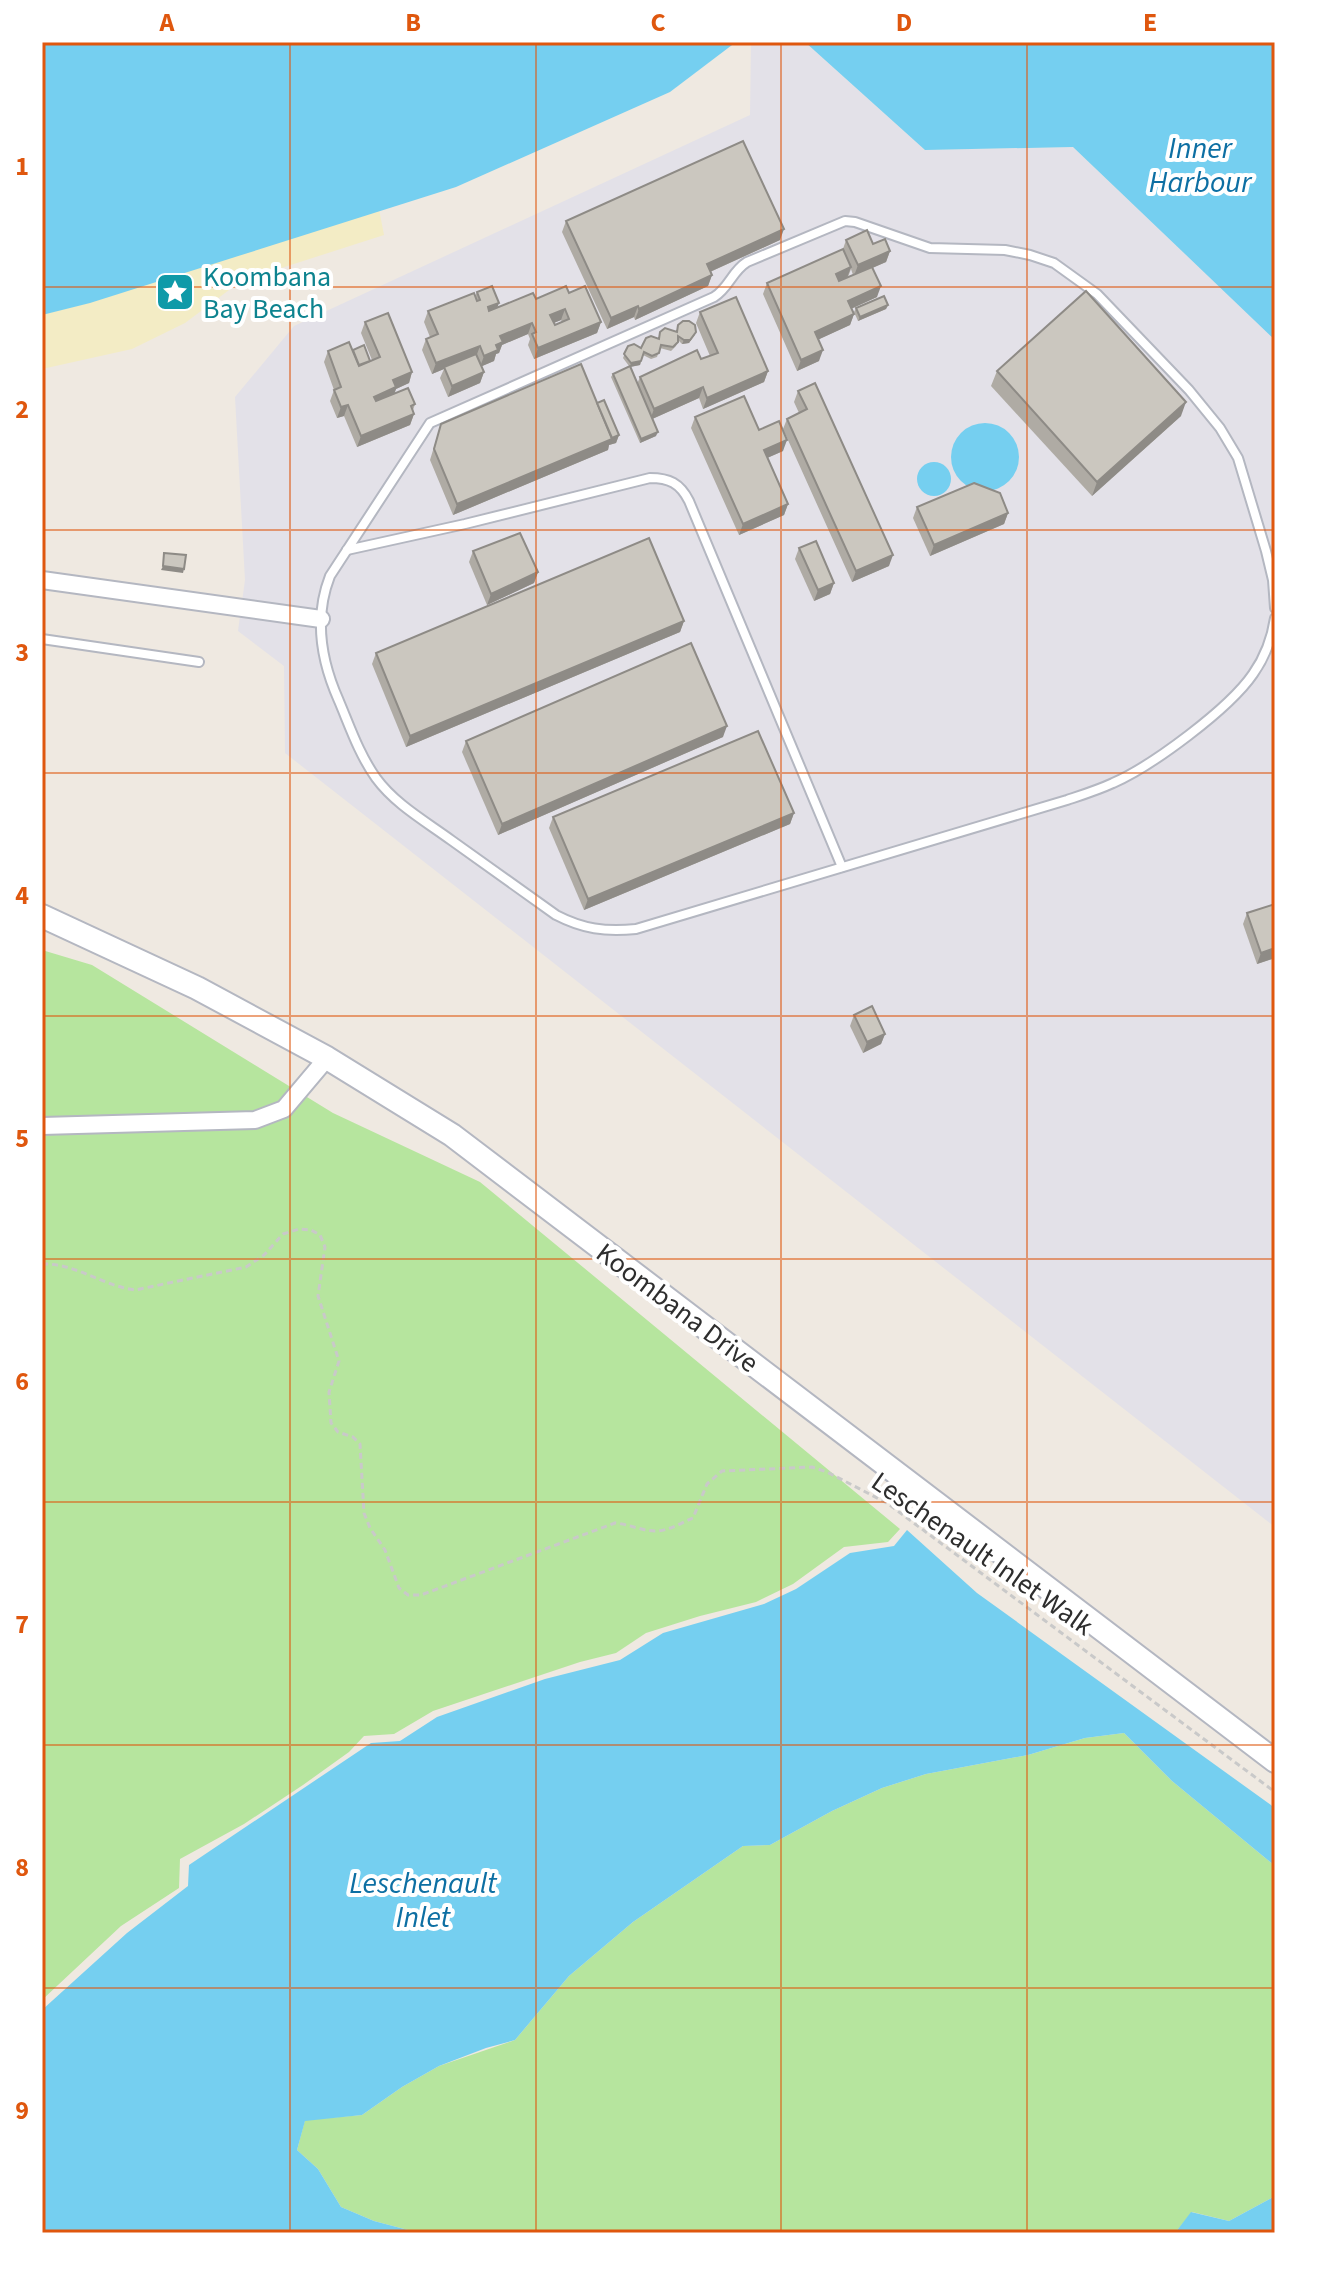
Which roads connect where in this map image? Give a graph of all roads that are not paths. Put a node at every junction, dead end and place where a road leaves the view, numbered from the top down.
1 (347, 550) junction
2 (42, 580) edge
3 (1275, 608) edge
4 (1275, 618) edge
5 (321, 619) junction
6 (1274, 633) edge
7 (42, 639) edge
8 (199, 662) dead end
9 (842, 867) junction
10 (42, 916) edge
11 (327, 1058) junction
12 (42, 1126) edge
13 (1275, 1761) edge

1 - 3 lane
1 - 5 lane
1 - 9 lane
2 - 5 street
4 - 6 lane
5 - 9 lane
6 - 9 lane
7 - 8 lane
10 - 11 main road, Koombana Drive
11 - 12 street
11 - 13 main road, Koombana Drive

